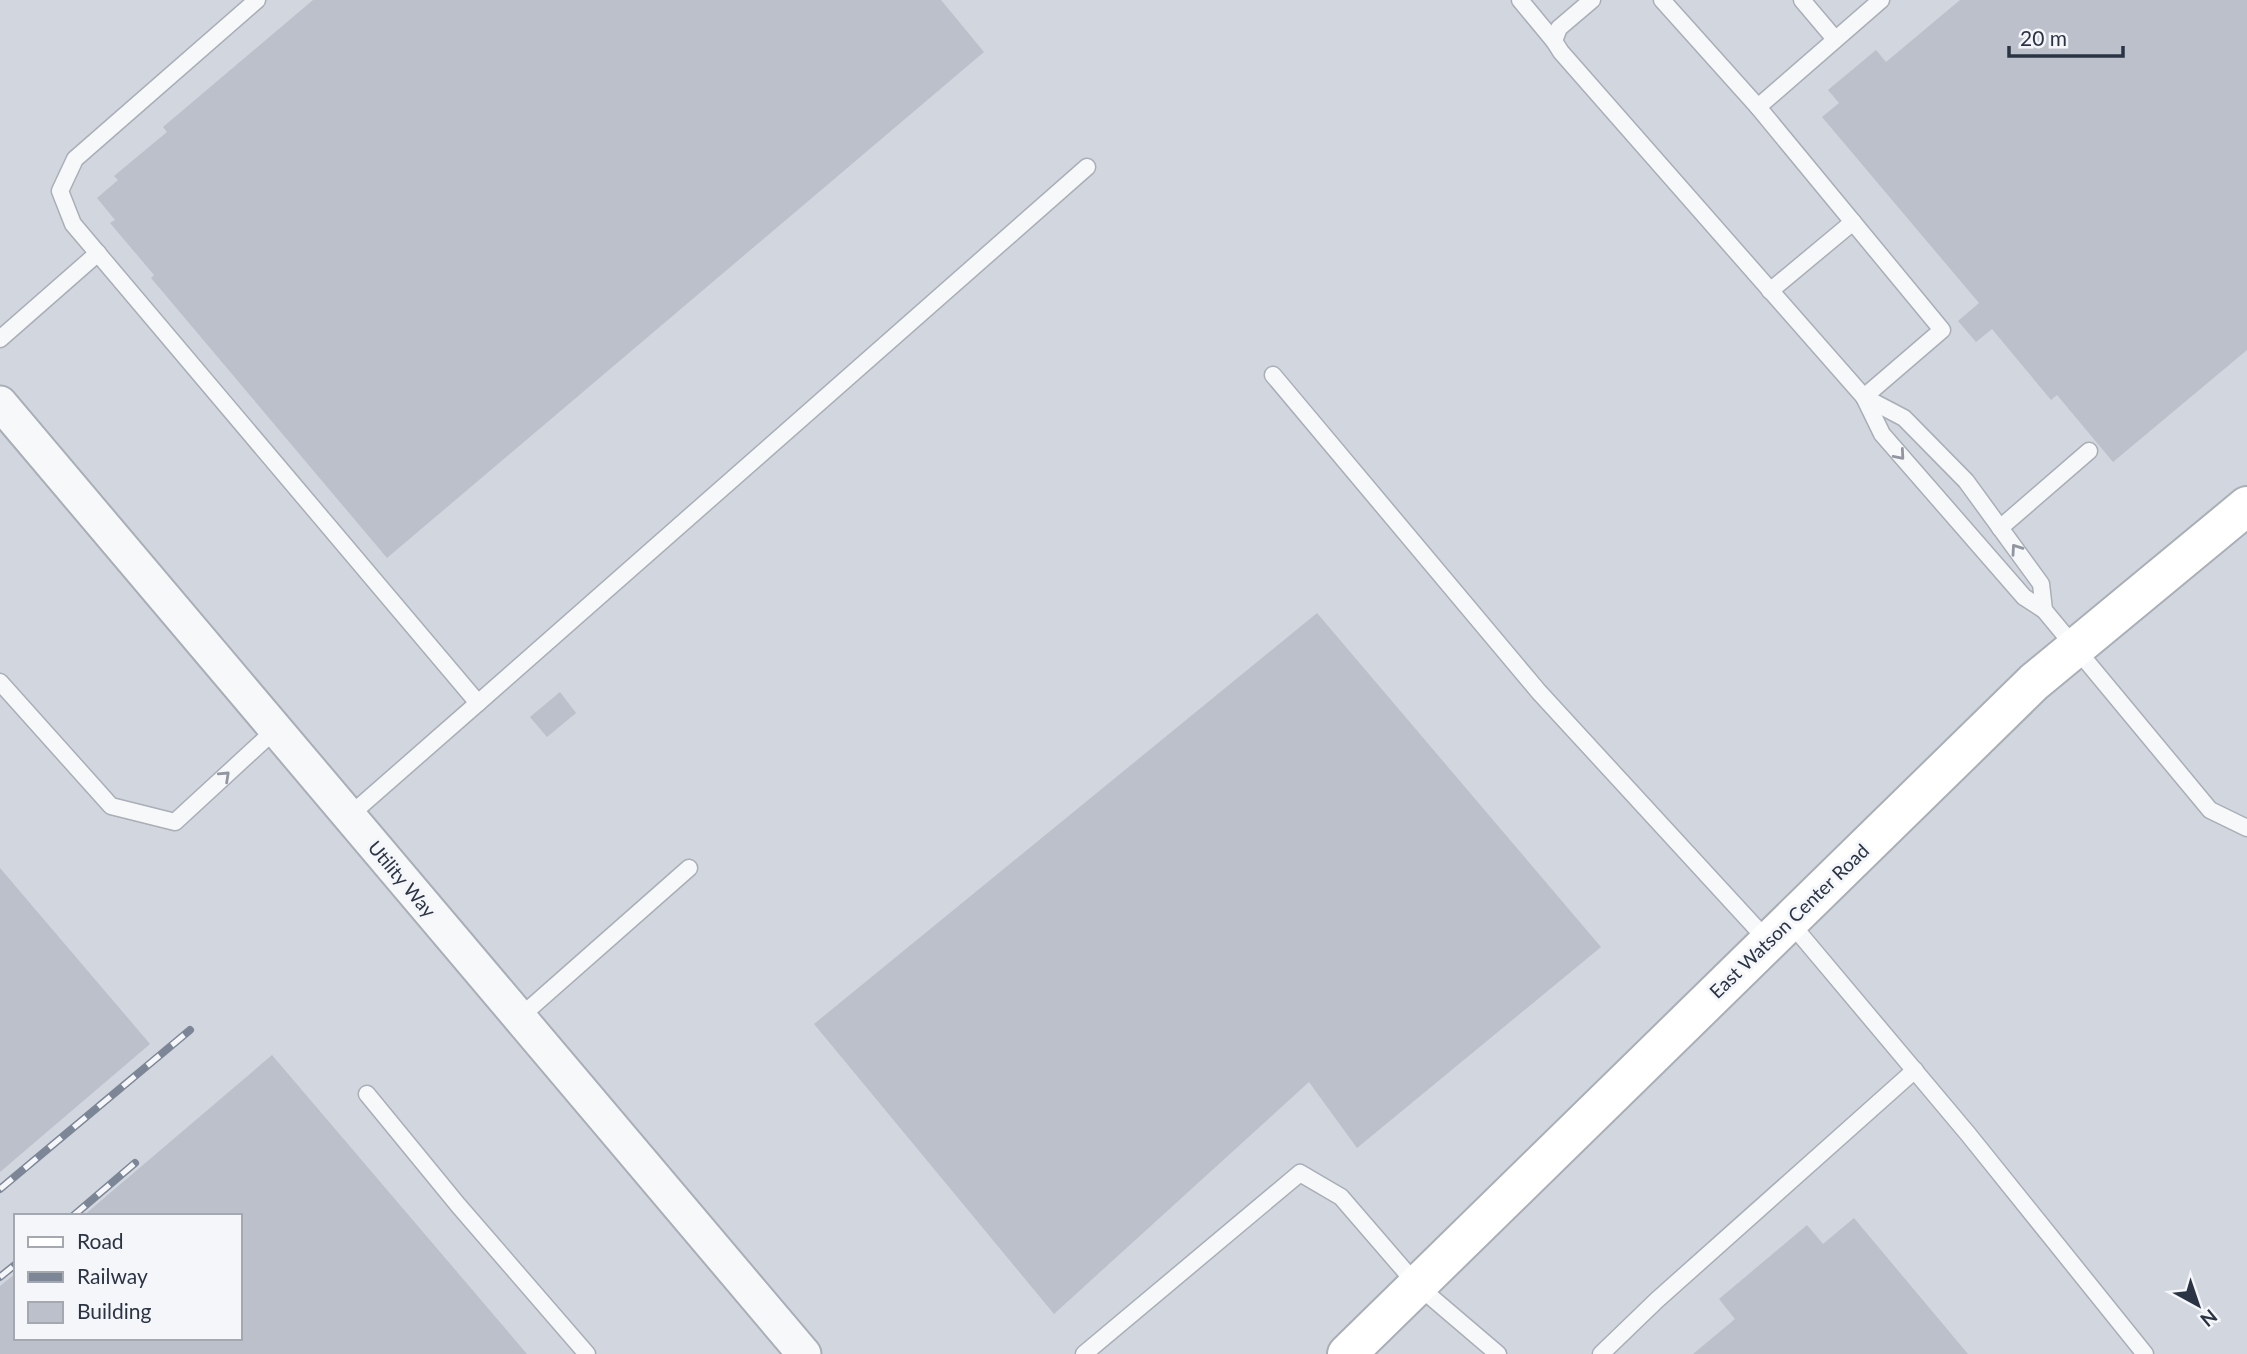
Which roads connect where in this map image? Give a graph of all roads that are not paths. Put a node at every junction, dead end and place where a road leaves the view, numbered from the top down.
1 (257, 0) edge
2 (1520, 0) edge
3 (1592, 0) edge
4 (1661, 0) edge
5 (1802, 0) edge
6 (1881, 0) edge
7 (1835, 39) junction
8 (1554, 41) junction
9 (1758, 107) junction
10 (1087, 167) dead end
11 (1853, 222) junction
12 (97, 253) junction
13 (1770, 291) junction
14 (0, 339) edge
15 (1273, 375) dead end
16 (1864, 397) junction
17 (0, 403) edge
18 (2089, 451) dead end
19 (2247, 506) edge
20 (2000, 528) junction
21 (2044, 610) junction
22 (2074, 648) junction
23 (0, 682) edge
24 (478, 703) junction
25 (276, 729) junction
26 (349, 816) junction
27 (2247, 828) edge
28 (689, 868) dead end
29 (1779, 931) junction
30 (520, 1017) junction
31 (1915, 1070) junction
32 (367, 1094) dead end
33 (1418, 1285) junction
34 (587, 1354) edge
35 (804, 1354) edge
36 (1084, 1354) edge
37 (1347, 1354) edge
38 (1498, 1354) edge
39 (1601, 1354) edge
40 (2145, 1354) edge

1 - 12 lane
2 - 8 lane
3 - 8 lane
4 - 9 lane
5 - 7 lane
6 - 7 lane
7 - 9 lane
8 - 13 lane
9 - 11 lane
10 - 24 lane
11 - 13 lane
11 - 16 lane
12 - 14 lane
12 - 24 lane
13 - 16 lane
15 - 29 lane
16 - 20 lane
16 -> 21 lane
17 - 25 street, Utility Way
18 - 20 lane
19 - 22 street, East Watson Center Road
21 -> 20 lane
21 - 22 lane
22 - 27 lane
22 - 29 street, East Watson Center Road
23 -> 25 lane
24 - 26 lane
25 - 26 street, Utility Way
26 - 30 street, Utility Way
28 - 30 lane
29 - 31 lane
29 - 33 street, East Watson Center Road
30 - 35 street, Utility Way
31 - 39 lane
31 - 40 lane
32 - 34 lane
33 - 36 lane
33 - 37 street, East Watson Center Road
33 - 38 lane

